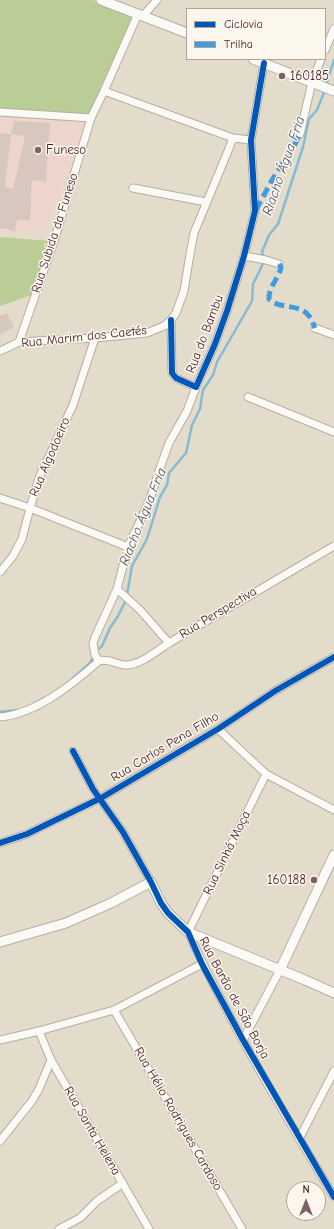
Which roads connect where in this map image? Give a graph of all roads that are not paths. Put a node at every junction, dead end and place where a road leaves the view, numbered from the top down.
1 (101, 0) edge
2 (157, 0) edge
3 (141, 15) junction
4 (334, 29) edge
5 (186, 33) edge
6 (326, 48) edge
7 (256, 60) edge
8 (321, 60) edge
9 (264, 63) junction
10 (313, 82) junction
11 (104, 91) junction
12 (334, 91) edge
13 (0, 112) edge
14 (91, 118) junction
15 (300, 134) dead end
16 (232, 138) junction
17 (251, 140) junction
18 (133, 188) dead end
19 (206, 202) junction
20 (244, 256) junction
21 (279, 264) dead end
22 (171, 320) junction
23 (315, 328) dead end
24 (334, 335) edge
25 (95, 338) junction
26 (19, 342) junction
27 (0, 351) edge
28 (196, 387) junction
29 (248, 397) dead end
30 (334, 432) edge
31 (0, 498) edge
32 (30, 508) junction
33 (334, 546) edge
34 (128, 547) junction
35 (0, 572) edge
36 (119, 590) junction
37 (169, 642) junction
38 (334, 657) edge
39 (97, 658) junction
40 (0, 717) edge
41 (218, 729) junction
42 (73, 751) dead end
43 (266, 774) junction
44 (101, 798) junction
45 (334, 810) edge
46 (0, 843) edge
47 (334, 855) edge
48 (151, 882) junction
49 (188, 932) junction
50 (0, 942) edge
51 (202, 964) junction
52 (280, 970) junction
53 (334, 994) edge
54 (114, 1010) junction
55 (39, 1031) junction
56 (0, 1040) edge
57 (243, 1040) junction
58 (51, 1060) junction
59 (334, 1071) edge
60 (299, 1139) junction
61 (0, 1141) edge
62 (123, 1183) junction
63 (334, 1197) edge
64 (59, 1229) edge
65 (149, 1229) edge
66 (240, 1229) edge

1 - 3 street
2 - 3 street, Rua Subida da Funeso
3 - 5 street
3 - 11 street, Rua Subida da Funeso
4 - 6 street
7 - 9 street
8 - 10 street
9 - 10 street
9 - 17 street, Rua do Bambu
10 - 12 street
10 - 15 street
11 - 14 street, Rua Subida da Funeso
11 - 16 street
13 - 14 street
14 - 26 street, Rua Subida da Funeso
16 - 17 street
16 - 19 street
17 - 20 street, Rua do Bambu
18 - 19 street
19 - 22 street
20 - 21 street
20 - 28 street, Rua do Bambu
22 - 25 street, Rua Marim dos Caetés
22 - 28 street, Rua do Bambu
23 - 24 street
25 - 26 street, Rua Marim dos Caetés
25 - 32 street, Rua Algodoeiro
26 - 27 street, Rua Marim dos Caetés
28 - 34 street
29 - 30 street
31 - 32 street
32 - 34 street
32 - 35 street, Rua Algodoeiro
33 - 37 street, Rua Perspectiva
34 - 36 street
36 - 37 street
36 - 39 street
37 - 39 street, Rua Perspectiva
38 - 41 street, Rua Carlos Pena Filho
39 - 40 street
41 - 43 street
41 - 44 street, Rua Carlos Pena Filho
42 - 44 street, Rua Barão de São Borja
43 - 45 street
43 - 49 street, Rua Sinhá Moça
44 - 46 street, Rua Carlos Pena Filho
44 - 48 street, Rua Barão de São Borja
47 - 52 street
48 - 49 street, Rua Barão de São Borja
48 - 50 street
49 - 51 street, Rua Barão de São Borja
49 - 52 street
51 - 54 street
51 - 57 street, Rua Barão de São Borja
52 - 53 street
52 - 57 street
54 - 55 street
54 - 66 street, Rua Hélio Rodrigues Cardoso
55 - 56 street
55 - 58 street, Rua Santa Helena
57 - 60 street, Rua Barão de São Borja
58 - 61 street
58 - 62 street, Rua Santa Helena
59 - 60 street
60 - 63 street, Rua Barão de São Borja
62 - 64 street
62 - 65 street, Rua Santa Helena

